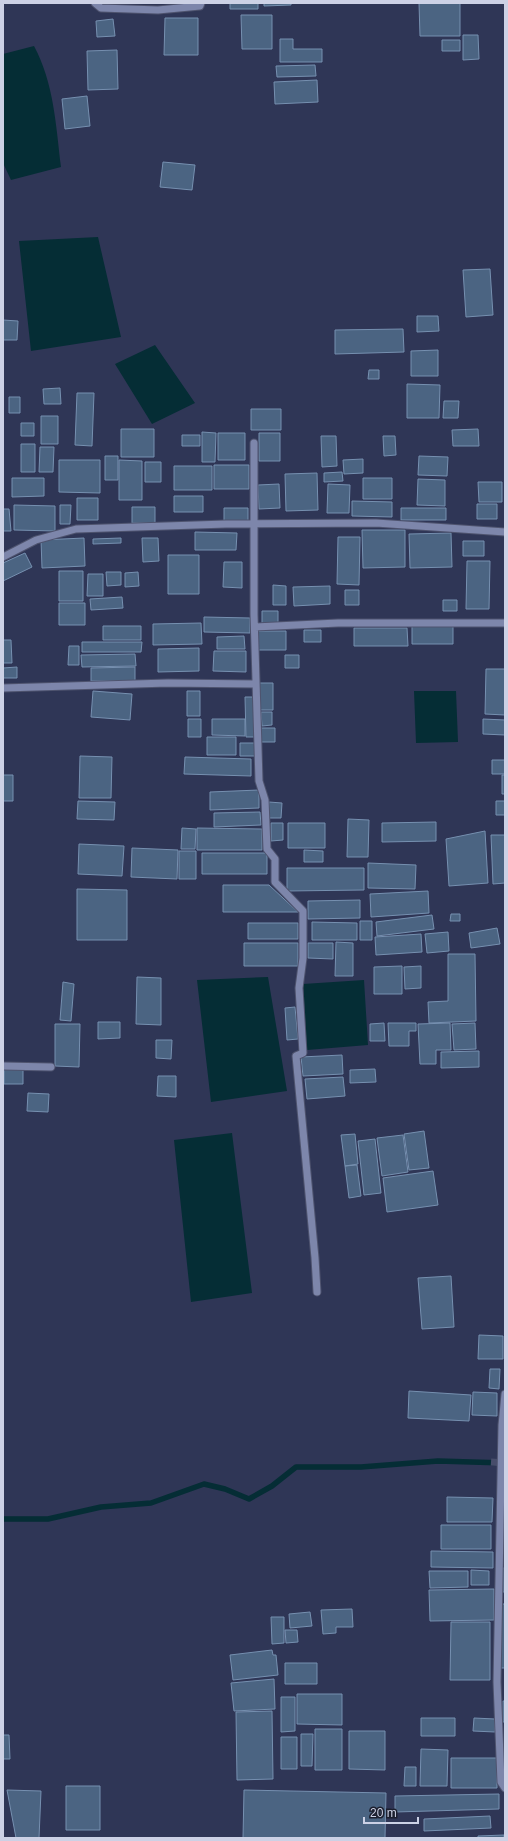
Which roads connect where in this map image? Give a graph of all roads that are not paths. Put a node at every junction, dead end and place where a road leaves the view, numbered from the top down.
1 (95, 3) edge
2 (202, 3) edge
3 (254, 443) dead end
4 (254, 524) junction
5 (505, 532) edge
6 (3, 557) edge
7 (505, 623) edge
8 (255, 627) junction
9 (256, 684) junction
10 (3, 688) edge
11 (3, 1066) edge
12 (51, 1067) dead end
13 (316, 1292) dead end
14 (505, 1394) edge
15 (502, 1533) edge
16 (505, 1788) edge

1 - 2 street
3 - 4 street
4 - 5 street
4 - 6 street
4 - 8 street
7 - 8 street
8 - 9 street
9 - 10 street
9 - 13 street
11 - 12 street
14 - 15 street
15 - 16 street

